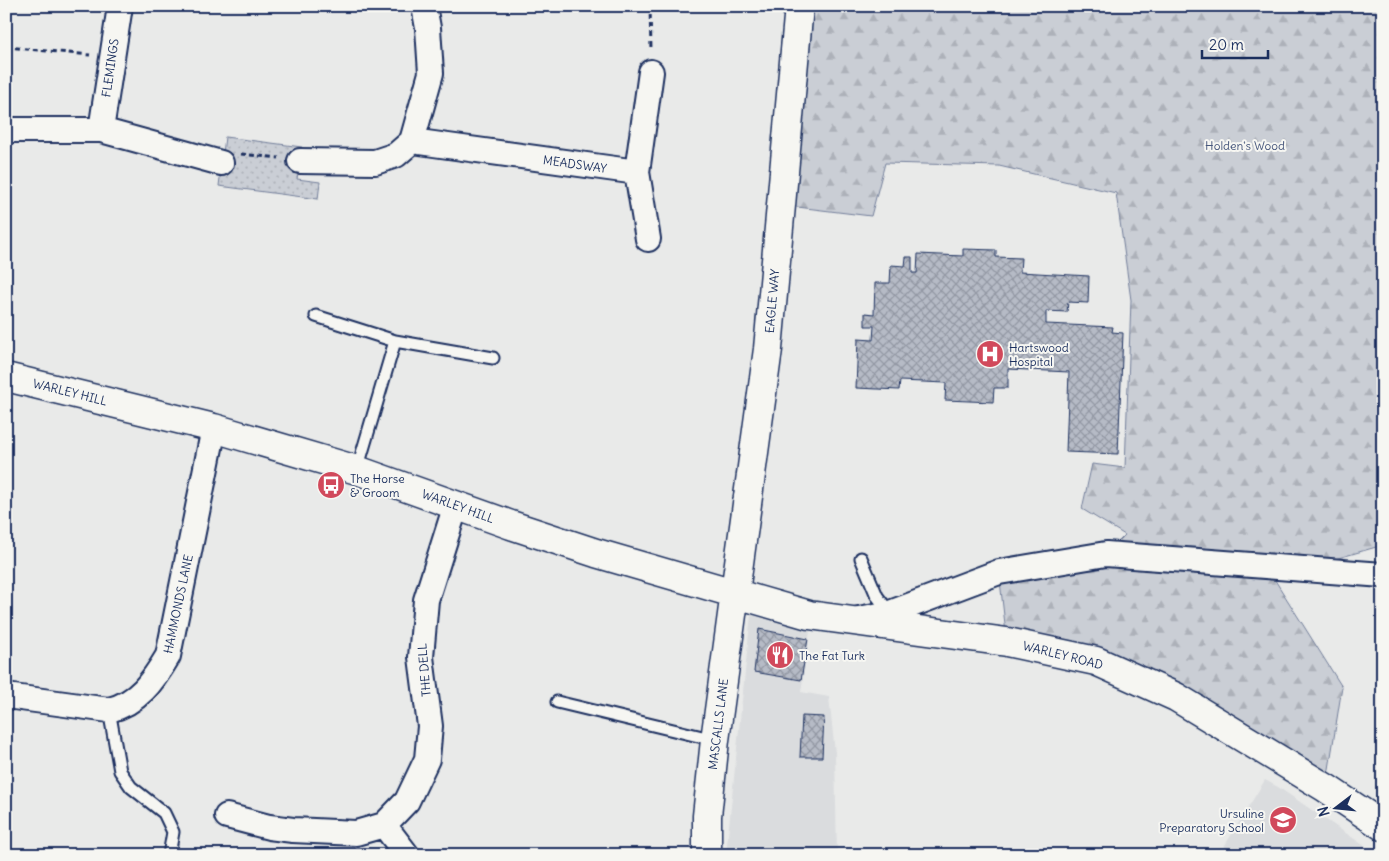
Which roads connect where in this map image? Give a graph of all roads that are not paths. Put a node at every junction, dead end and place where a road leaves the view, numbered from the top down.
1 (120, 6) edge
2 (424, 6) edge
3 (799, 6) edge
4 (651, 72) road end
5 (6, 130) edge
6 (102, 130) junction
7 (412, 140) junction
8 (300, 161) road end
9 (221, 163) road end
10 (637, 172) junction
11 (648, 239) dead end
12 (316, 316) dead end
13 (395, 341) junction
14 (493, 358) dead end
15 (6, 377) edge
16 (214, 428) junction
17 (357, 470) junction
18 (456, 506) junction
19 (861, 558) dead end
20 (1383, 575) edge
21 (735, 595) junction
22 (890, 613) junction
23 (853, 620) junction
24 (6, 696) edge
25 (557, 702) dead end
26 (109, 710) junction
27 (715, 740) junction
28 (227, 816) dead end
29 (384, 825) junction
30 (1383, 826) edge
31 (169, 855) edge
32 (408, 855) edge
33 (708, 855) edge

1 - 6 street, FLEMINGS
2 - 7 street
3 - 21 main road, EAGLE WAY
4 - 10 street
5 - 6 street
6 - 9 street
7 - 8 street
7 - 10 street, MEADSWAY
10 - 11 street
12 - 13 lane
13 - 14 lane
13 - 17 lane
15 - 16 main road, WARLEY HILL
16 - 17 main road, WARLEY HILL
16 - 26 street, HAMMONDS LANE
17 - 18 main road, WARLEY HILL
18 - 21 main road, WARLEY HILL
18 - 29 street, THE DELL
19 - 22 lane
20 - 22 street
21 - 23 main road, WARLEY ROAD
21 - 27 main road, MASCALLS LANE
22 - 23 street
23 - 30 main road, WARLEY ROAD
24 - 26 street, HAMMONDS LANE
25 - 27 lane
26 - 31 lane
27 - 33 main road, MASCALLS LANE
28 - 29 street
29 - 32 street

